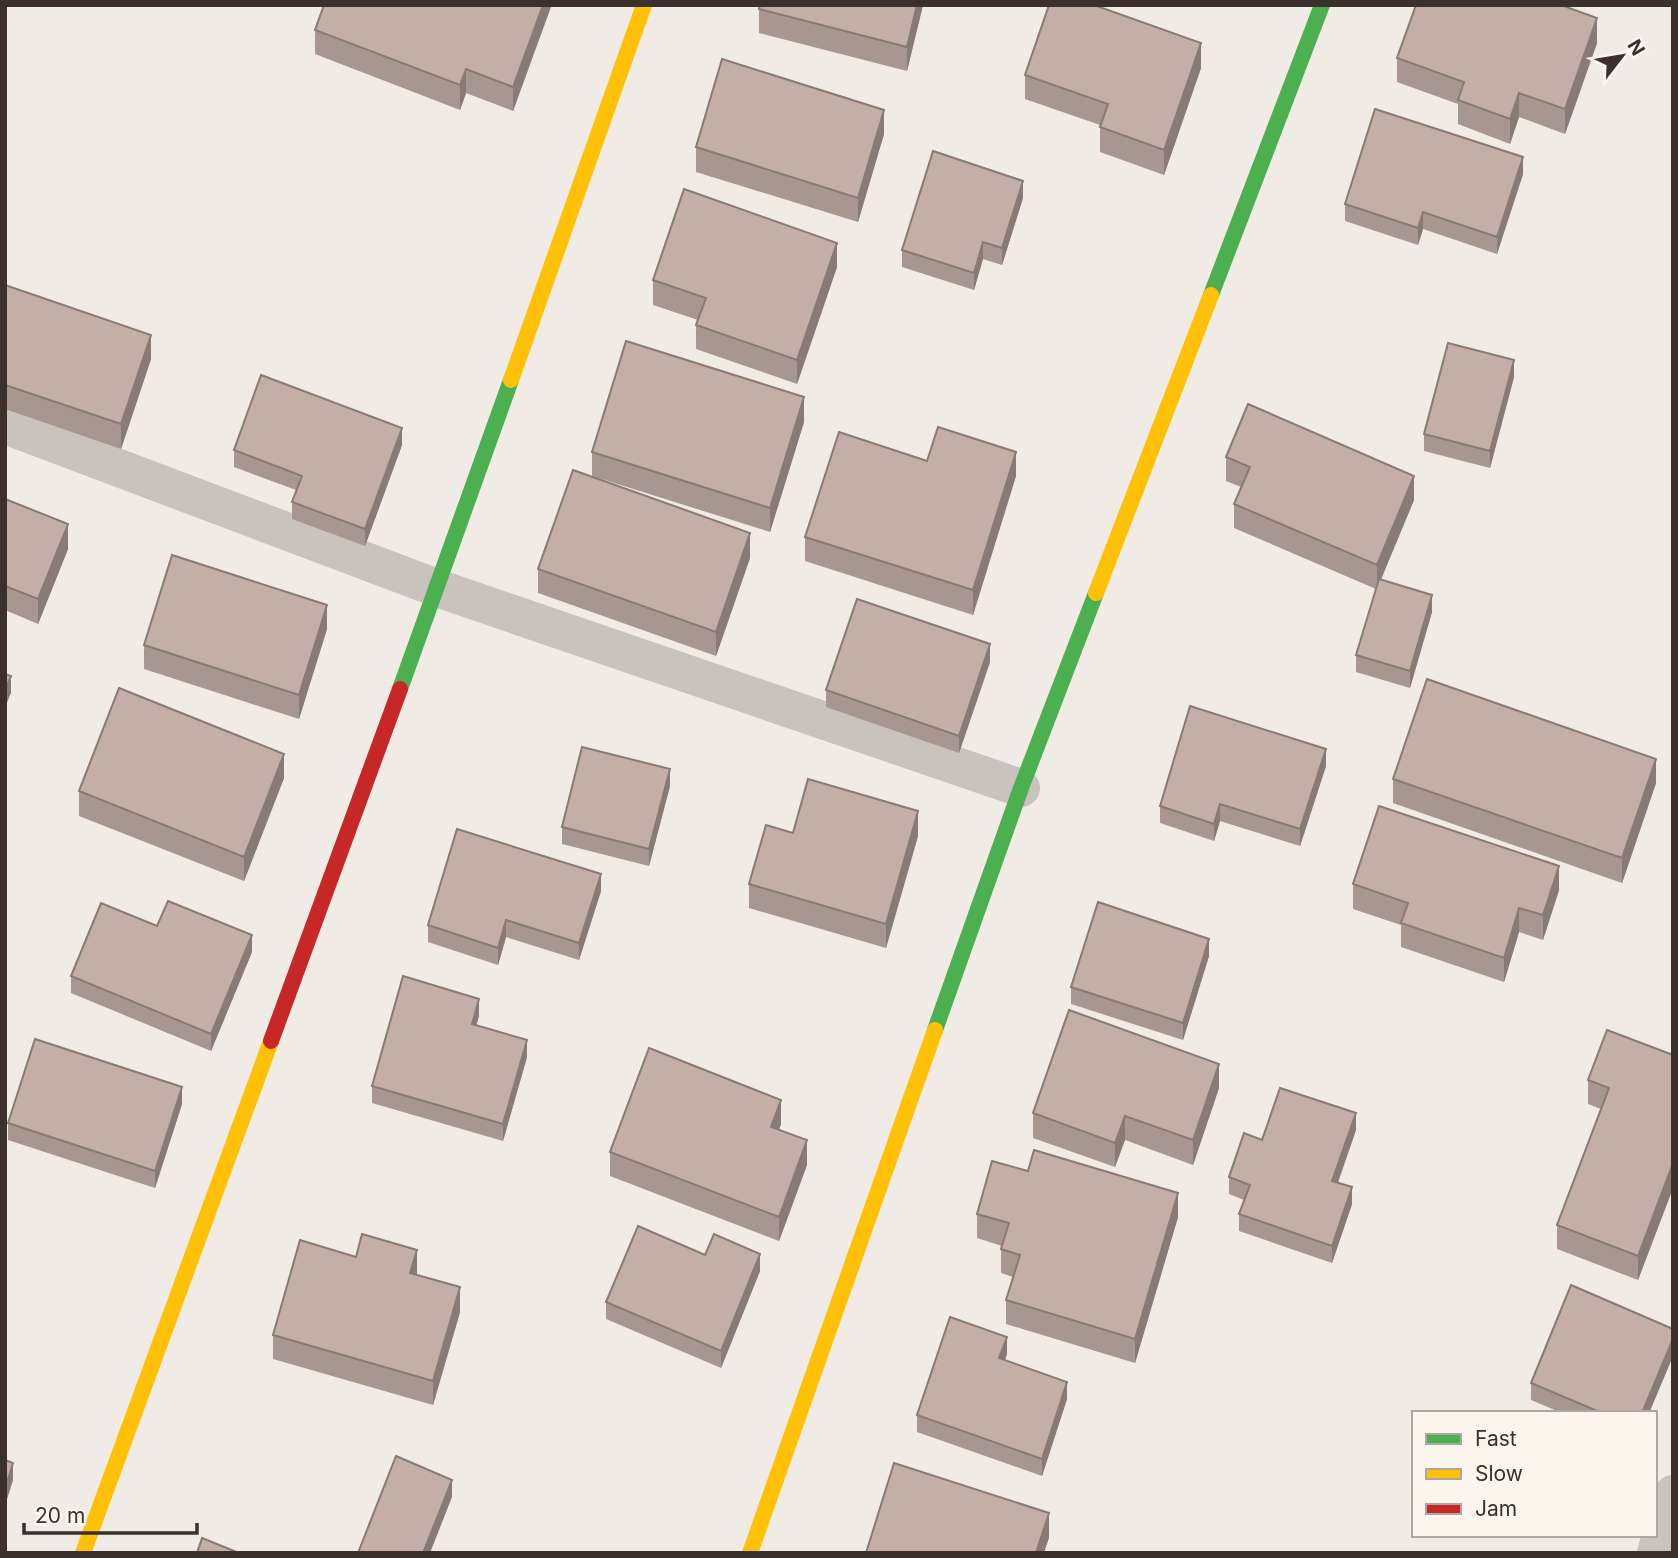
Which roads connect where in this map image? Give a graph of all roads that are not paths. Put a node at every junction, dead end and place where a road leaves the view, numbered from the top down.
1 (644, 5) edge
2 (1322, 5) edge
3 (5, 425) edge
4 (437, 589) junction
5 (1021, 788) junction
6 (1673, 1494) edge
7 (83, 1553) edge
8 (750, 1553) edge
9 (1656, 1553) edge

1 - 4 street
2 - 5 street
3 - 4 street
4 - 5 street
4 - 7 street
5 - 8 street
6 - 9 street

